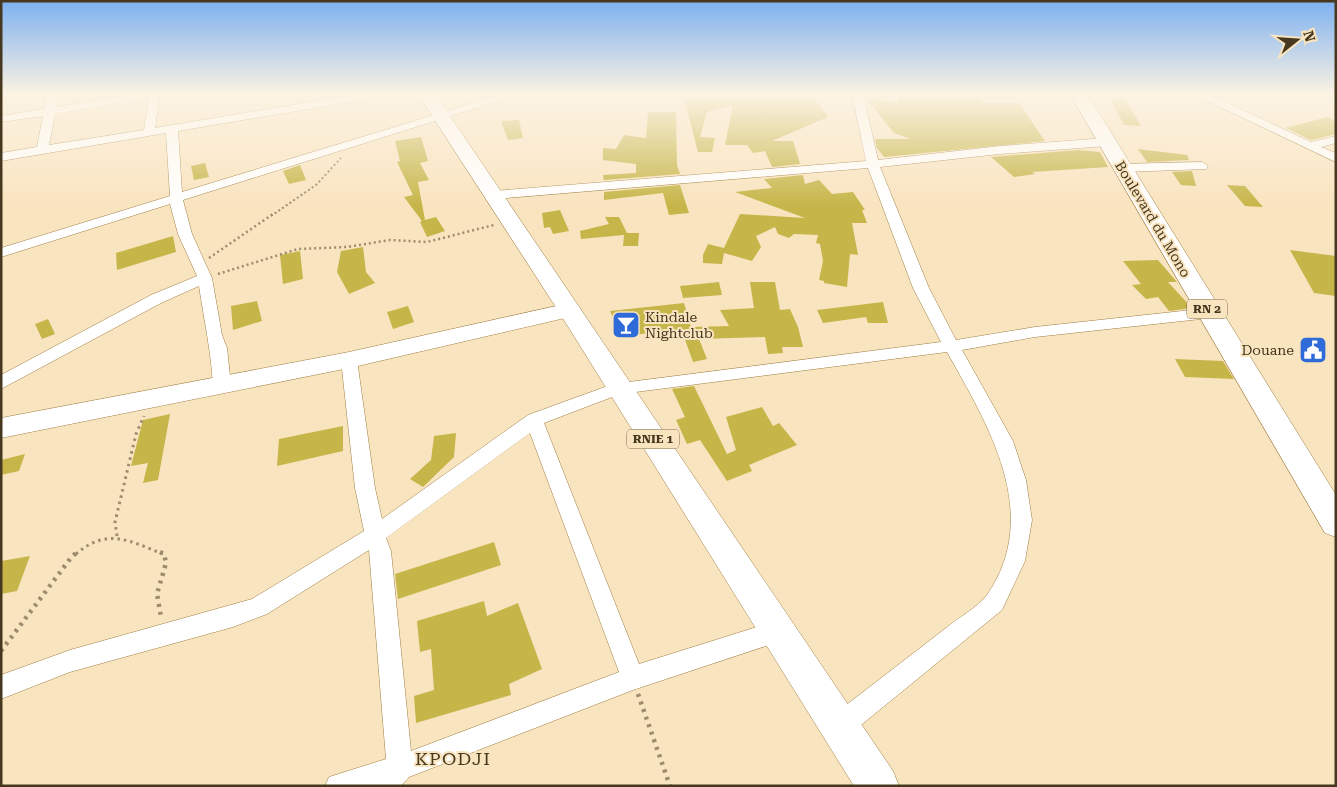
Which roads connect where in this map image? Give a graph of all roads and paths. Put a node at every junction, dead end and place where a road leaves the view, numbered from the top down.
1 (47, 131) edge
2 (156, 131) edge
3 (172, 131) edge
4 (380, 131) edge
5 (450, 131) edge
6 (865, 131) edge
7 (1100, 131) edge
8 (1107, 131) edge
9 (1276, 131) edge
10 (149, 132) joint
11 (1336, 140) edge
12 (358, 141) junction
13 (1107, 142) junction
14 (1310, 146) junction
15 (42, 150) junction
16 (1, 157) edge
17 (1336, 158) edge
18 (873, 164) junction
19 (1202, 166) dead end
20 (1128, 169) junction
21 (494, 195) junction
22 (176, 200) junction
23 (512, 221) junction
24 (1, 253) edge
25 (203, 270) junction
26 (570, 310) junction
27 (1210, 313) junction
28 (951, 346) junction
29 (349, 360) junction
30 (1, 383) edge
31 (222, 385) junction
32 (619, 388) junction
33 (158, 398) junction
34 (534, 420) junction
35 (1, 428) edge
36 (1331, 497) edge
37 (1336, 523) edge
38 (375, 535) junction
39 (118, 536) junction
40 (779, 632) junction
41 (164, 635) junction
42 (1, 652) edge
43 (633, 678) junction
44 (1, 687) edge
45 (841, 725) junction
46 (400, 768) junction
47 (338, 786) edge
48 (383, 786) edge
49 (670, 786) edge
50 (878, 786) edge

1 - 15 street
2 - 10 street
3 - 22 street
4 - 12 street
5 - 21 main road, RNIE 1
6 - 18 street
7 - 13 main road, Boulevard du Mono / RN 2
8 - 20 main road, Boulevard du Mono / RN 2
9 - 14 street
10 - 15 street
11 - 14 street
12 - 22 street
12 - 25 path
13 - 18 street
13 - 20 main road, Boulevard du Mono / RN 2
14 - 17 street
15 - 16 street
18 - 21 street
18 - 28 street
19 - 20 street
20 - 27 main road, Boulevard du Mono / RN 2
20 - 36 main road, Boulevard du Mono / RN 2
21 - 23 main road, RNIE 1
22 - 24 street
22 - 25 street
23 - 25 path
23 - 26 main road, RNIE 1
25 - 30 street
25 - 31 street
26 - 29 street
26 - 32 main road, RNIE 1
27 - 28 street
27 - 36 main road, Boulevard du Mono / RN 2
28 - 32 street
28 - 45 street
29 - 31 street
29 - 38 street
31 - 33 street
32 - 34 street
32 - 40 main road, RNIE 1
33 - 35 street
33 - 39 path
34 - 38 street
34 - 43 street
36 - 37 main road, Boulevard du Mono / RN 2
38 - 41 street
38 - 46 street
39 - 41 path
39 - 42 path
40 - 43 street
40 - 45 main road, RNIE 1
41 - 44 street
43 - 46 street
43 - 49 path
45 - 50 main road, RNIE 1
46 - 47 street
46 - 48 street

